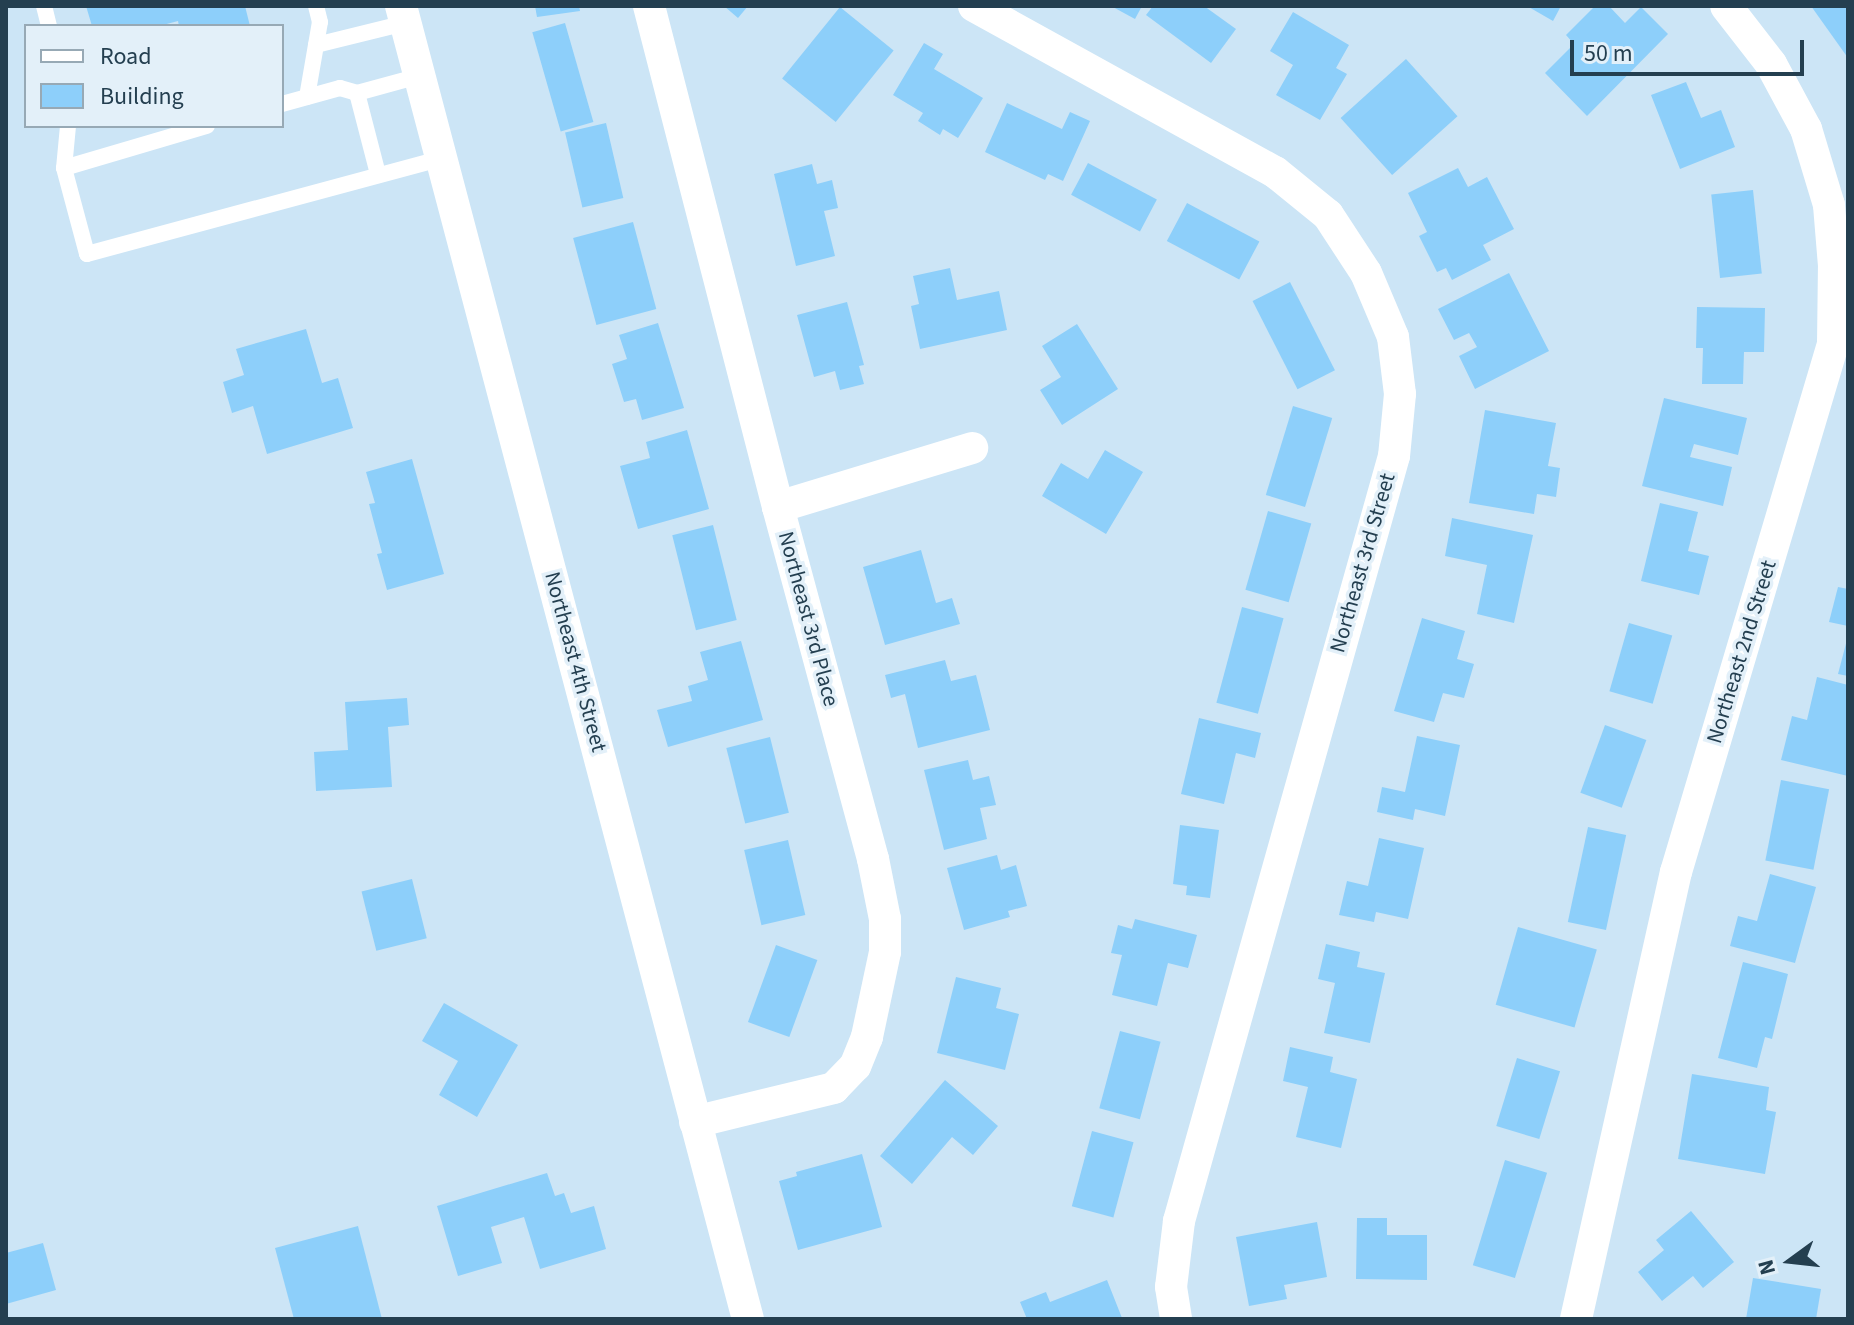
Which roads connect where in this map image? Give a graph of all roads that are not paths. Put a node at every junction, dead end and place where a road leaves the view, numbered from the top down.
1 (316, 6) edge
2 (649, 6) edge
3 (974, 6) edge
4 (1726, 6) edge
5 (403, 14) edge
6 (316, 45) junction
7 (419, 76) junction
8 (357, 93) junction
9 (307, 97) junction
10 (284, 103) edge
11 (68, 128) edge
12 (200, 128) edge
13 (440, 159) junction
14 (64, 168) junction
15 (378, 174) junction
16 (972, 448) dead end
17 (778, 507) junction
18 (695, 1122) junction
19 (748, 1319) edge
20 (1176, 1319) edge
21 (1576, 1319) edge

1 - 6 lane
2 - 17 street, Northeast 3rd Place
3 - 20 street, Northeast 3rd Street
4 - 21 street, Northeast 2nd Street
5 - 6 lane
5 - 7 street, Northeast 4th Street
6 - 9 lane
7 - 8 lane
7 - 13 street, Northeast 4th Street
8 - 9 lane
8 - 15 lane
9 - 10 lane
11 - 14 lane
12 - 14 lane
13 - 15 lane
13 - 18 street, Northeast 4th Street
14 - 15 lane
16 - 17 street
17 - 18 street, Northeast 3rd Place
18 - 19 street, Northeast 4th Street

